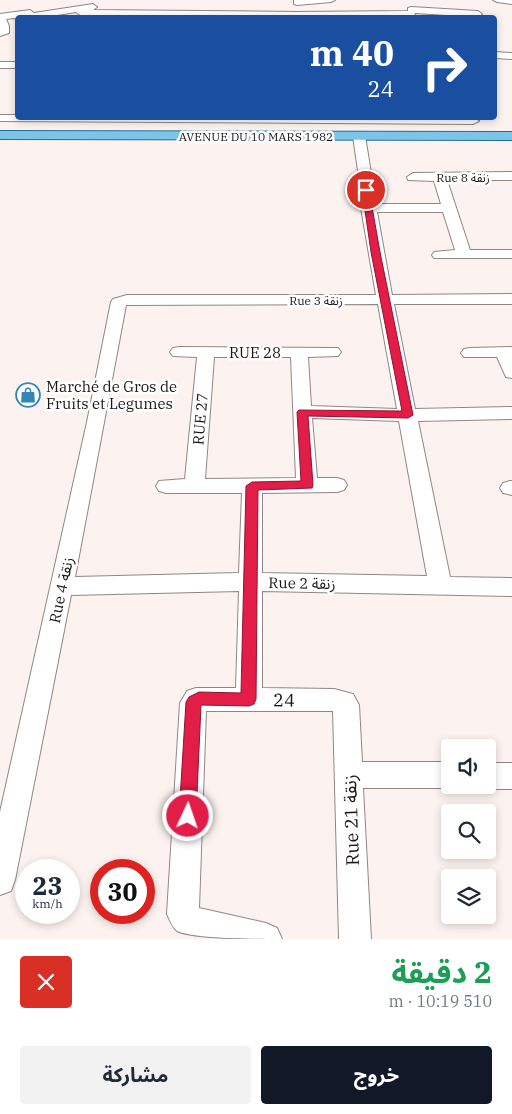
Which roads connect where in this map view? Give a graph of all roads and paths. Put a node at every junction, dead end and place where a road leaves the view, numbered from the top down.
1 (332, 0) edge
2 (408, 0) edge
3 (497, 0) edge
4 (99, 1) edge
5 (296, 1) edge
6 (512, 1) edge
7 (127, 3) dead end
8 (148, 4) dead end
9 (79, 13) edge
10 (478, 13) edge
11 (411, 14) edge
12 (55, 15) edge
13 (134, 15) edge
14 (296, 15) edge
15 (354, 15) edge
16 (0, 17) edge
17 (15, 18) edge
18 (0, 33) edge
19 (497, 55) edge
20 (512, 56) edge
21 (0, 65) edge
22 (15, 65) edge
23 (0, 118) edge
24 (210, 120) edge
25 (329, 120) edge
26 (13, 122) edge
27 (473, 122) edge
28 (388, 123) edge
29 (512, 129) edge
30 (0, 135) edge
31 (359, 136) junction
32 (512, 136) edge
33 (512, 176) edge
34 (414, 177) dead end
35 (439, 177) junction
36 (368, 208) junction
37 (450, 208) junction
38 (464, 254) junction
39 (439, 255) dead end
40 (511, 258) edge
41 (512, 299) edge
42 (386, 300) junction
43 (120, 301) joint
44 (179, 352) dead end
45 (206, 352) junction
46 (299, 352) junction
47 (332, 352) dead end
48 (508, 352) edge
49 (470, 353) dead end
50 (512, 373) edge
51 (302, 412) junction
52 (512, 413) edge
53 (408, 415) junction
54 (308, 485) junction
55 (337, 485) dead end
56 (166, 486) dead end
57 (194, 486) junction
58 (252, 486) junction
59 (250, 582) junction
60 (440, 585) junction
61 (62, 586) junction
62 (512, 587) edge
63 (249, 699) junction
64 (344, 702) joint
65 (350, 775) junction
66 (441, 775) edge
67 (0, 880) edge
68 (266, 939) edge
69 (355, 939) edge

1 - 5 street
2 - 11 street
3 - 6 street
4 - 16 street
5 - 14 street
7 - 9 street
8 - 13 street
9 - 12 street
9 - 13 street
10 - 11 street
11 - 15 street
16 - 17 street
16 - 18 street
19 - 20 street
21 - 22 street
23 - 26 street
24 - 26 street
25 - 28 street
26 - 28 main road, AVENUE DU 10 MARS 1982
27 - 28 main road, AVENUE DU 10 MARS 1982
27 - 29 main road, AVENUE DU 10 MARS 1982
30 - 31 main road, AVENUE DU 10 MARS 1982
31 - 32 main road, AVENUE DU 10 MARS 1982
31 - 36 street
33 - 35 street, Rue 8 زنقة
34 - 35 street, Rue 8 زنقة
35 - 37 street
36 - 37 street
36 - 42 street
37 - 38 street
38 - 39 street
38 - 40 street
41 - 42 street, Rue 3 زنقة
42 - 43 street, Rue 3 زنقة
42 - 53 street
43 - 61 street, Rue 4 زنقة
44 - 45 street, RUE 28
45 - 46 street, RUE 28
45 - 57 street, RUE 27
46 - 47 street, RUE 28
46 - 51 street
48 - 49 street
48 - 50 street
51 - 53 street
51 - 54 street
52 - 53 street
53 - 60 street
54 - 55 street
54 - 58 street
56 - 57 street
57 - 58 street
58 - 59 street
59 - 60 street, Rue 2 زنقة
59 - 61 street, Rue 2 زنقة
59 - 63 street
60 - 62 street, Rue 2 زنقة
61 - 67 street, Rue 4 زنقة
63 - 64 street, 24
63 - 68 street, 24
64 - 65 street, Rue 21 زنقة
65 - 66 street
65 - 69 street, Rue 21 زنقة

